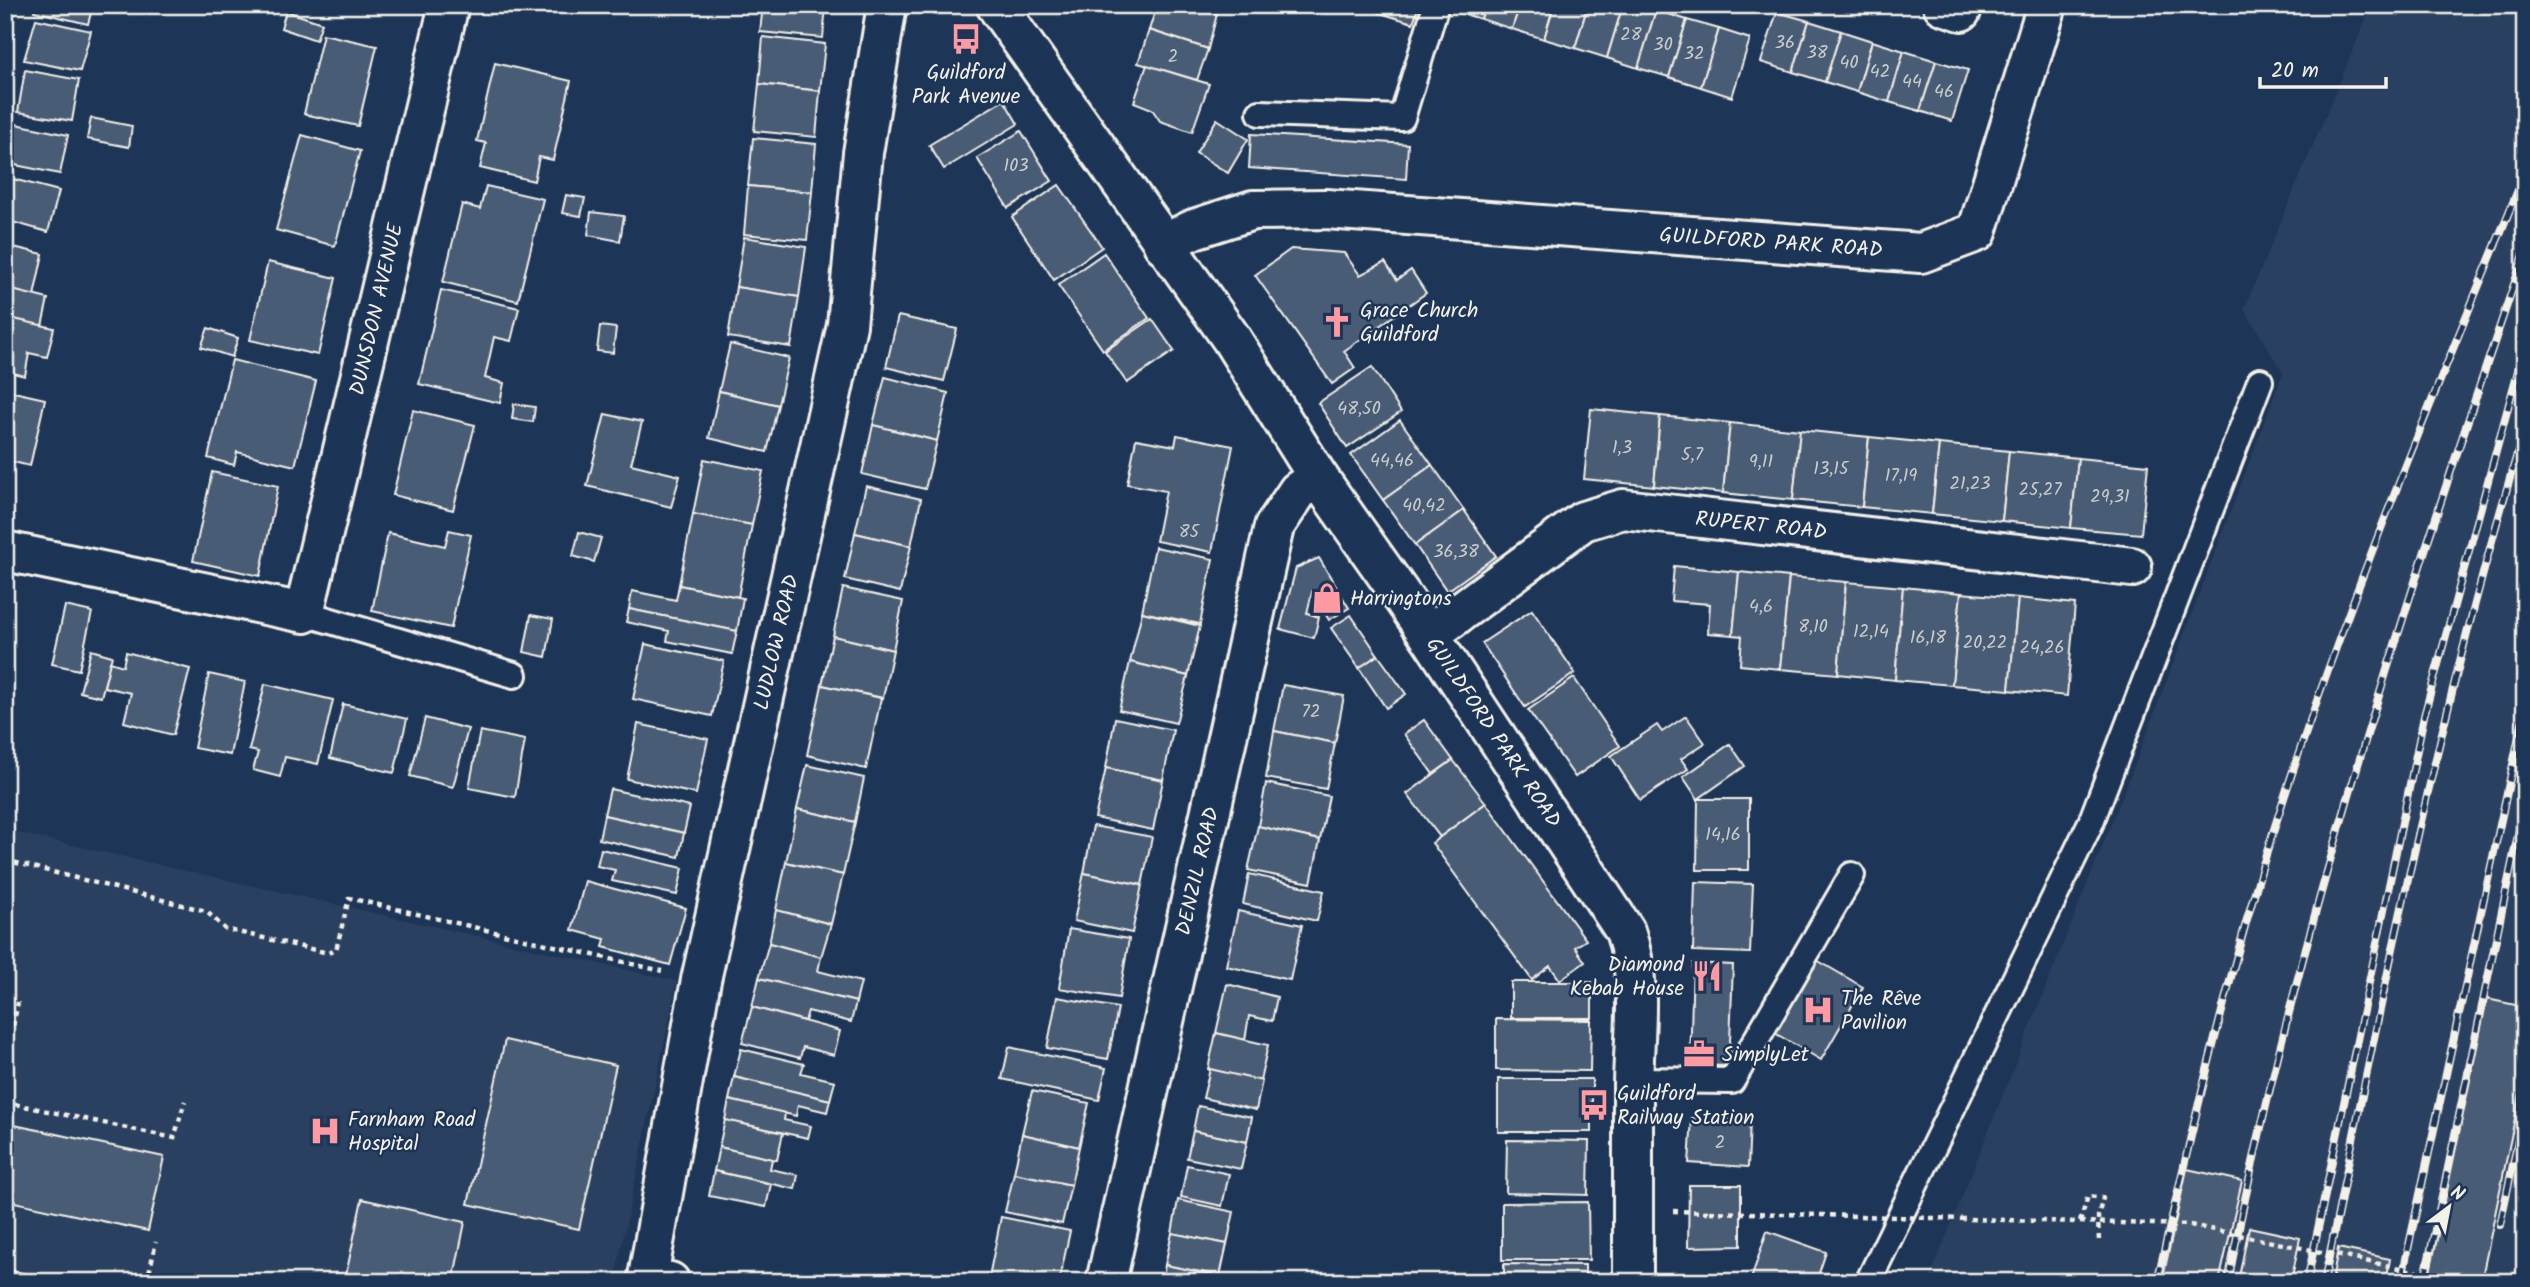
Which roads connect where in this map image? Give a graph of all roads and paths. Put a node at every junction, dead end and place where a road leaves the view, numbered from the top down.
1 (449, 5) edge
2 (887, 5) edge
3 (996, 5) edge
4 (1436, 5) edge
5 (2047, 5) edge
6 (1260, 113) dead end
7 (1163, 244) junction
8 (2260, 381) dead end
9 (1318, 477) junction
10 (5, 551) edge
11 (2132, 567) dead end
12 (304, 613) junction
13 (1429, 635) junction
14 (514, 675) dead end
15 (5, 860) edge
16 (1852, 875) dead end
17 (701, 980) junction
18 (18, 1002) dead end
19 (5, 1065) edge
20 (1633, 1080) junction
21 (185, 1101) dead end
22 (5, 1102) edge
23 (1672, 1211) dead end
24 (2080, 1222) junction
25 (156, 1242) dead end
26 (2099, 1242) dead end
27 (659, 1279) edge
28 (147, 1282) edge
29 (1105, 1282) edge
30 (1633, 1282) edge
31 (1868, 1282) edge
32 (2453, 1282) edge

1 - 12 street, DUNSDON AVENUE
2 - 17 street, LUDLOW ROAD
3 - 7 street, GUILDFORD PARK ROAD
4 - 6 lane
5 - 7 street, GUILDFORD PARK ROAD
7 - 9 street, GUILDFORD PARK ROAD
8 - 31 lane
9 - 13 street, GUILDFORD PARK ROAD
9 - 29 street, DENZIL ROAD
10 - 12 street
11 - 13 street, RUPERT ROAD
12 - 14 lane
13 - 20 street, GUILDFORD PARK ROAD
15 - 17 path
16 - 20 lane
17 - 27 street, LUDLOW ROAD
18 - 19 path
20 - 30 street, GUILDFORD PARK ROAD
21 - 22 path
23 - 24 path, bridge
24 - 26 path
24 - 32 path, bridge
25 - 28 path

